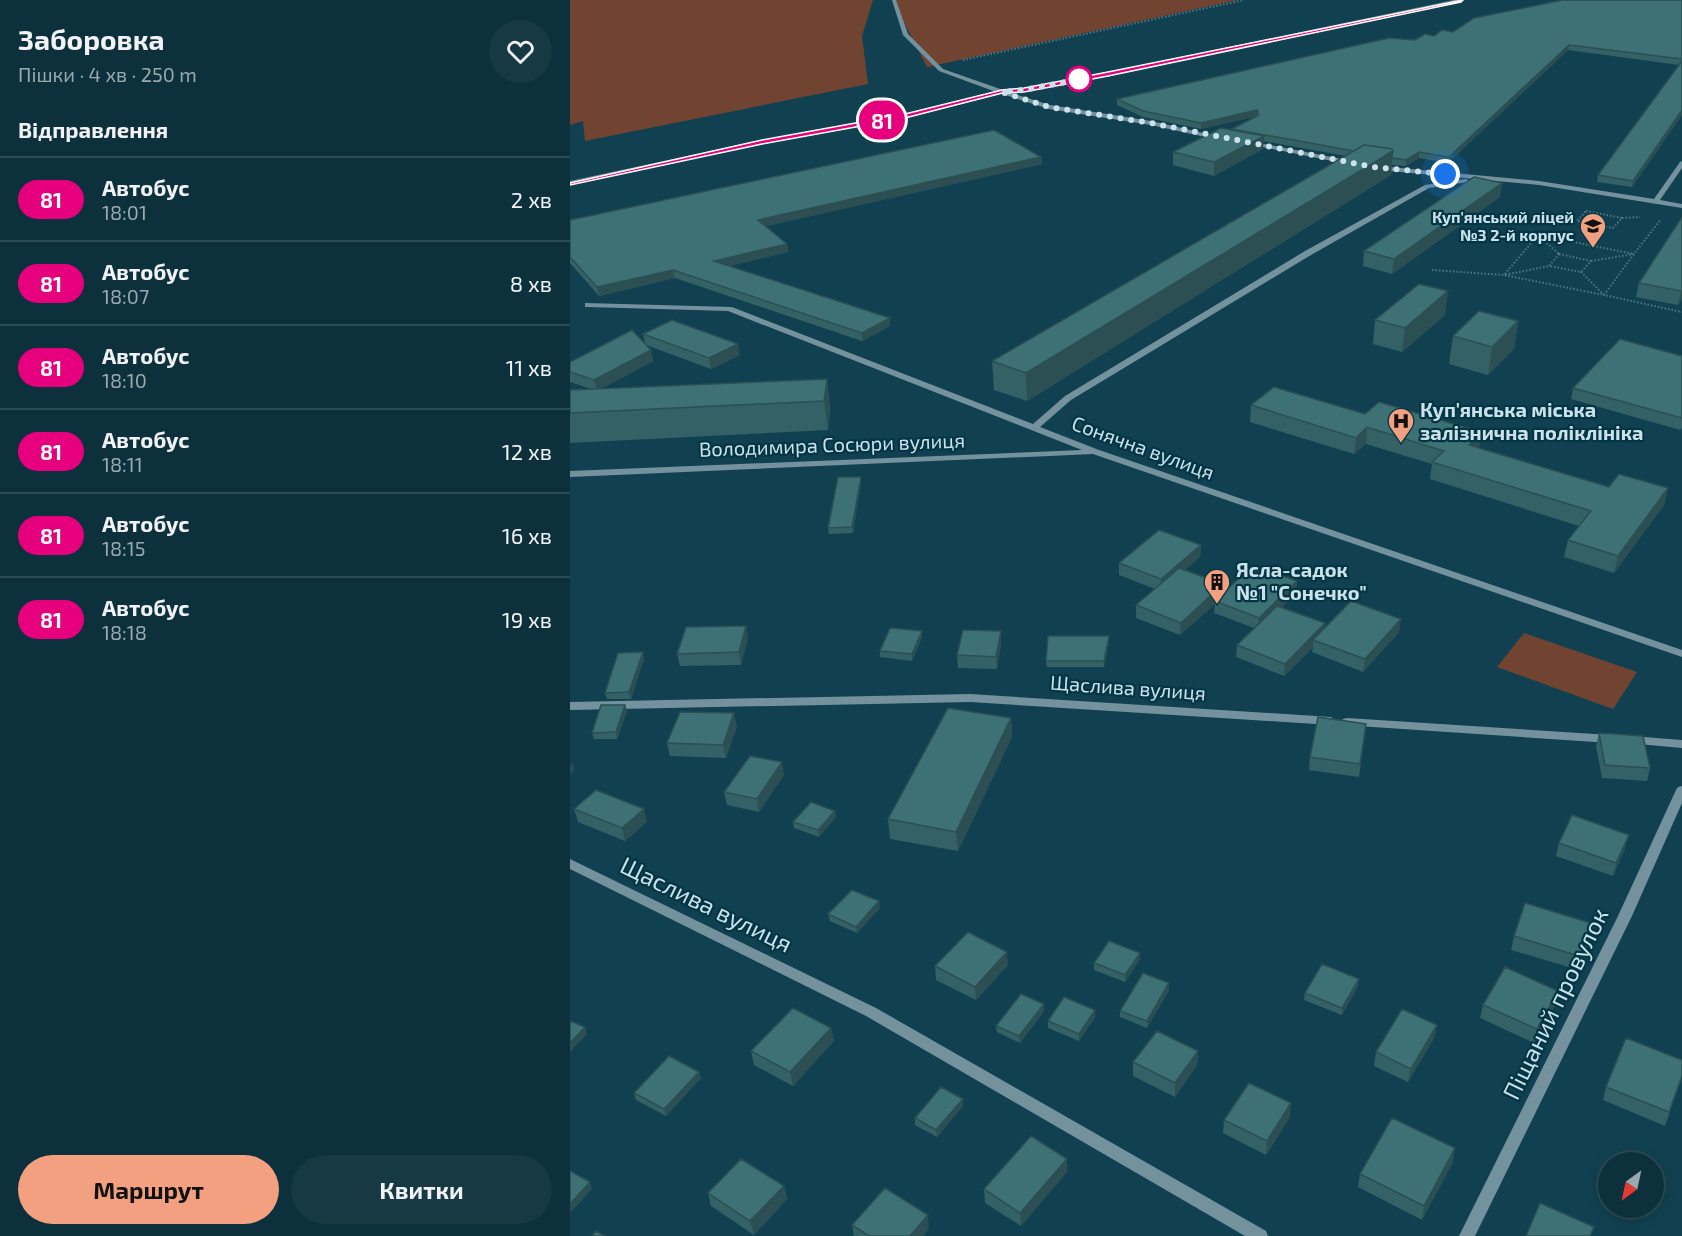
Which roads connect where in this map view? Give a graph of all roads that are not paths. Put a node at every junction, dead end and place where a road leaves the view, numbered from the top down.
1 (894, 0) edge
2 (1461, 0) edge
3 (1002, 92) junction
4 (1223, 138) edge
5 (1235, 141) edge
6 (1682, 163) edge
7 (1362, 165) edge
8 (1373, 167) edge
9 (1481, 178) junction
10 (570, 183) edge
11 (1656, 201) junction
12 (1682, 206) edge
13 (588, 305) dead end
14 (1035, 427) junction
15 (1096, 452) junction
16 (570, 474) edge
17 (1682, 654) edge
18 (570, 706) edge
19 (1682, 744) edge
20 (1682, 790) edge
21 (570, 864) edge
22 (1260, 1236) edge
23 (1467, 1236) edge

1 - 3 street
2 - 3 street
3 - 4 street
3 - 10 street
5 - 7 street
6 - 11 street
8 - 9 street
9 - 11 street
9 - 14 street
11 - 12 street
13 - 14 street, Сонячна вулиця
14 - 15 street, Сонячна вулиця
15 - 16 street, Володимира Сосюри вулиця
15 - 17 street, Сонячна вулиця
18 - 19 street, Щаслива вулиця
20 - 23 street, Піщаний провулок
21 - 22 street, Щаслива вулиця

